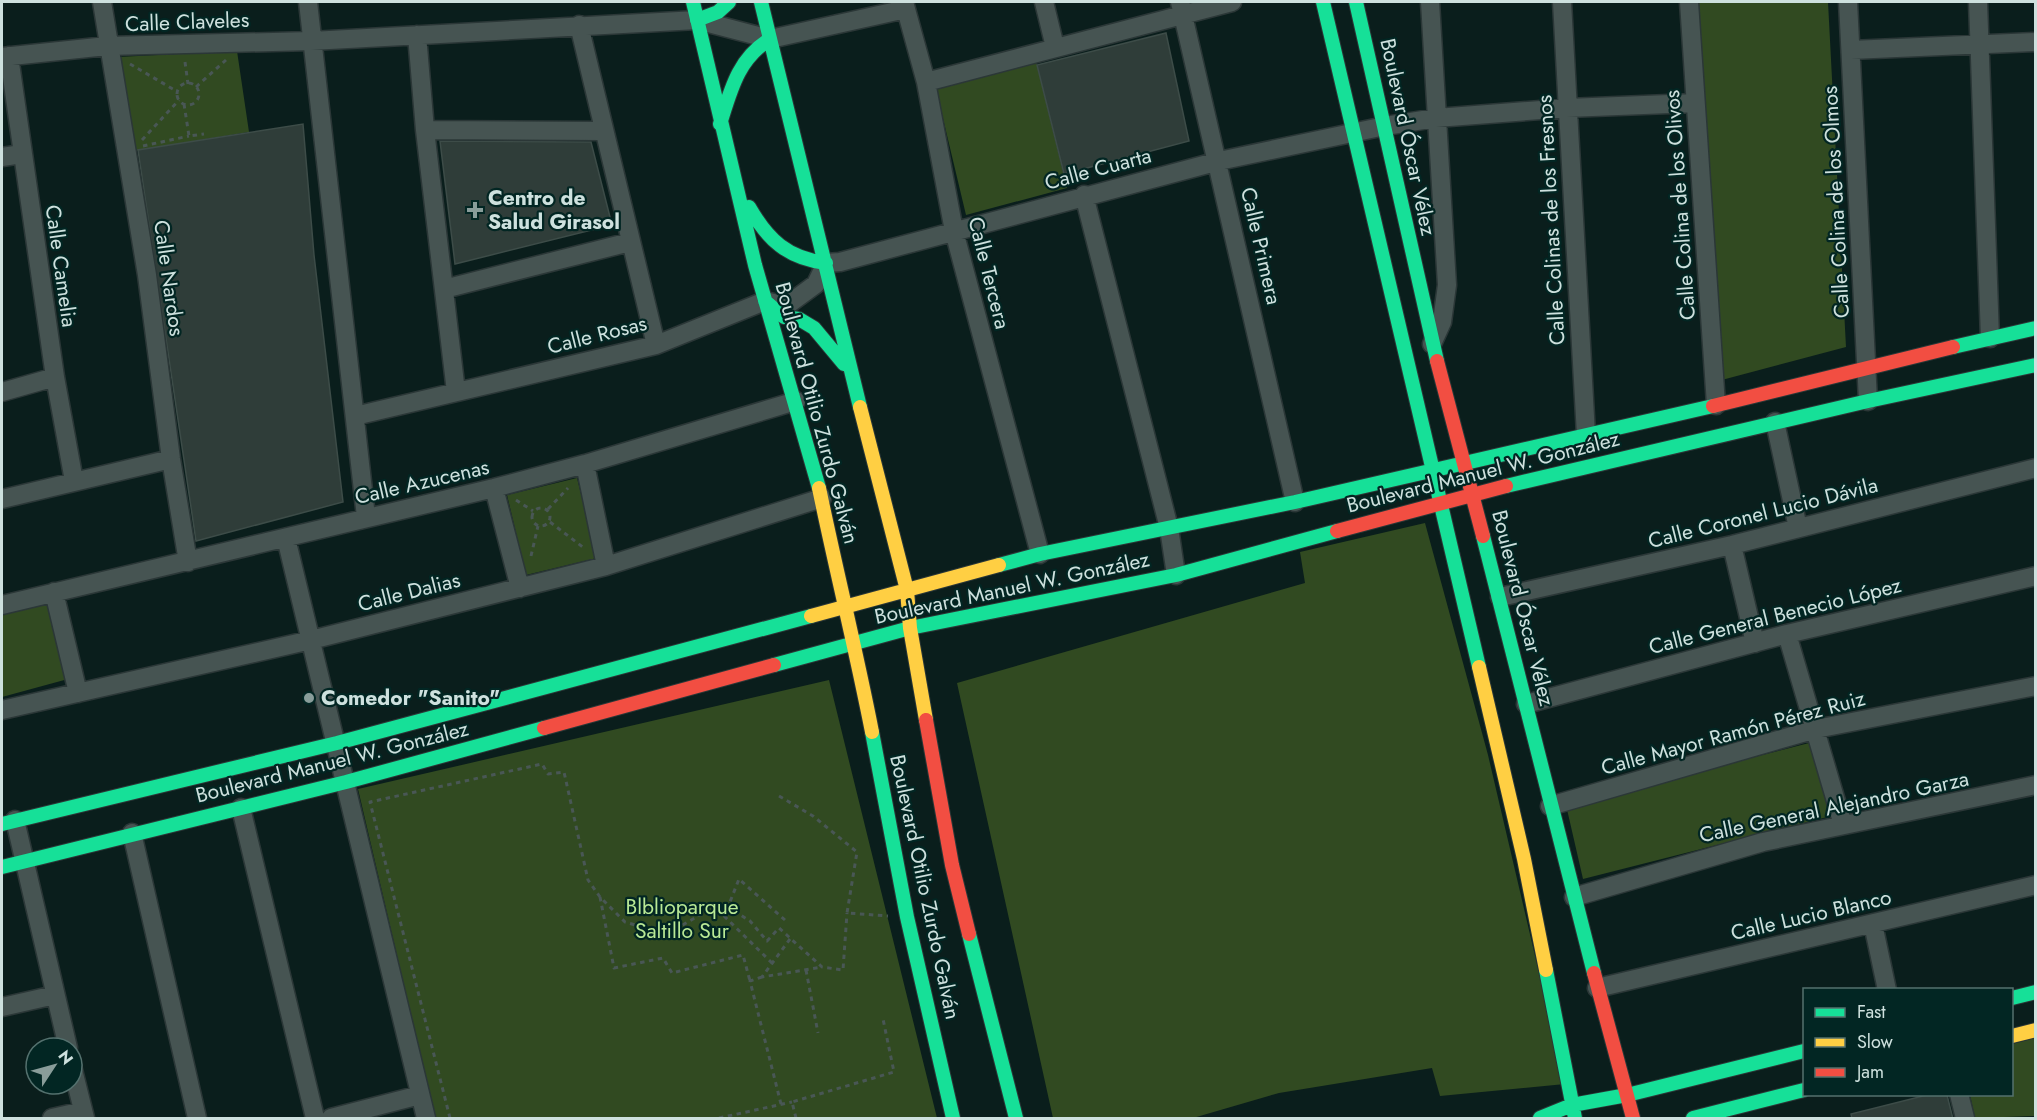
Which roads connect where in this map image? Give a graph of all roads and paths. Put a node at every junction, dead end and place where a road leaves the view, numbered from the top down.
1 (102, 2) edge
2 (308, 2) edge
3 (693, 2) edge
4 (729, 2) edge
5 (761, 2) edge
6 (1044, 2) edge
7 (1232, 2) edge
8 (1323, 2) edge
9 (1356, 2) edge
10 (1430, 2) edge
11 (1562, 2) edge
12 (1689, 2) edge
13 (1848, 2) edge
14 (1978, 2) edge
15 (905, 5) edge
16 (1181, 7) edge
17 (697, 20) junction
18 (579, 25) junction
19 (417, 35) junction
20 (770, 39) junction
21 (311, 40) junction
22 (2036, 42) edge
23 (1981, 44) junction
24 (107, 46) junction
25 (1054, 47) junction
26 (1851, 50) junction
27 (184, 54) dead end
28 (5, 57) edge
29 (229, 58) dead end
30 (128, 63) dead end
31 (926, 82) junction
32 (188, 84) junction
33 (196, 87) junction
34 (178, 92) junction
35 (179, 100) junction
36 (1695, 103) junction
37 (184, 104) junction
38 (1567, 108) junction
39 (1436, 118) junction
40 (720, 124) junction
41 (1385, 126) junction
42 (425, 130) junction
43 (603, 131) junction
44 (1353, 132) junction
45 (204, 134) dead end
46 (189, 136) junction
47 (22, 154) junction
48 (2, 157) edge
49 (1219, 161) junction
50 (738, 189) junction
51 (1084, 195) junction
52 (954, 231) junction
53 (630, 242) junction
54 (826, 263) junction
55 (444, 289) junction
56 (765, 301) junction
57 (2036, 328) edge
58 (1990, 338) junction
59 (1432, 344) junction
60 (656, 345) junction
61 (2036, 365) edge
62 (1867, 366) junction
63 (849, 370) junction
64 (55, 377) junction
65 (2, 392) edge
66 (456, 392) junction
67 (796, 401) junction
68 (1868, 401) junction
69 (1716, 405) junction
70 (355, 416) junction
71 (1775, 422) junction
72 (1586, 435) junction
73 (171, 459) junction
74 (1463, 462) junction
75 (585, 464) junction
76 (2036, 468) edge
77 (1431, 469) junction
78 (74, 481) junction
79 (570, 486) dead end
80 (500, 491) junction
81 (1472, 494) junction
82 (822, 498) junction
83 (2, 499) edge
84 (1295, 502) junction
85 (1440, 502) junction
86 (547, 509) junction
87 (534, 511) junction
88 (366, 517) junction
89 (550, 522) junction
90 (538, 526) junction
91 (1169, 528) junction
92 (1798, 528) junction
93 (286, 538) junction
94 (1732, 545) junction
95 (587, 551) dead end
96 (1040, 554) junction
97 (188, 562) junction
98 (529, 565) dead end
99 (606, 566) junction
100 (1176, 575) junction
101 (2036, 576) edge
102 (520, 588) junction
103 (907, 590) junction
104 (54, 592) junction
105 (1500, 597) junction
106 (2, 605) edge
107 (842, 608) junction
108 (910, 628) junction
109 (1787, 634) junction
110 (311, 640) junction
111 (1755, 643) junction
112 (855, 644) junction
113 (2036, 686) edge
114 (78, 693) junction
115 (1526, 704) junction
116 (2, 710) edge
117 (1816, 729) junction
118 (337, 742) junction
119 (346, 782) junction
120 (2036, 785) edge
121 (779, 796) dead end
122 (1550, 806) junction
123 (241, 808) junction
124 (8, 822) edge
125 (1844, 825) junction
126 (132, 833) junction
127 (25, 861) junction
128 (2, 867) edge
129 (2036, 885) edge
130 (600, 897) junction
131 (1574, 897) junction
132 (728, 907) junction
133 (847, 914) junction
134 (724, 916) junction
135 (907, 917) junction
136 (785, 920) dead end
137 (1874, 924) junction
138 (790, 939) junction
139 (772, 963) junction
140 (822, 967) junction
141 (806, 970) junction
142 (762, 977) junction
143 (750, 981) junction
144 (1597, 988) junction
145 (1887, 988) edge
146 (2036, 992) edge
147 (55, 995) junction
148 (2013, 998) edge
149 (2, 1007) edge
150 (883, 1019) dead end
151 (2036, 1030) edge
152 (818, 1032) dead end
153 (65, 1036) edge
154 (2013, 1036) edge
155 (1803, 1051) edge
156 (1803, 1090) edge
157 (420, 1095) junction
158 (1627, 1095) junction
159 (79, 1096) edge
160 (1959, 1096) edge
161 (792, 1102) junction
162 (781, 1104) junction
163 (1574, 1112) edge
164 (84, 1115) edge
165 (52, 1119) edge
166 (196, 1119) edge
167 (315, 1119) edge
168 (331, 1119) edge
169 (426, 1119) edge
170 (450, 1119) edge
171 (719, 1119) edge
172 (796, 1119) edge
173 (953, 1119) edge
174 (1016, 1119) edge
175 (1540, 1119) edge
176 (1633, 1119) edge
177 (1693, 1119) edge
178 (1965, 1119) edge

1 - 24 street, Calle Nardos
2 - 21 street
3 - 17 street, Boulevard Otilio Zurdo Galván
4 - 17 street
5 - 20 street, Boulevard Otilio Zurdo Galván
6 - 25 street
7 - 16 street
8 - 44 street
9 - 41 street, Boulevard Óscar Vélez
10 - 39 street
11 - 38 street, Calle Colinas de los Fresnos
12 - 36 street, Calle Colina de los Olivos
13 - 26 street, Calle Colina de los Olmos
14 - 23 street
15 - 20 street
15 - 31 street, Calle Tercera
16 - 25 street
16 - 49 street, Calle Primera
17 - 18 street, Calle Claveles
17 - 20 street, Calle Claveles
17 - 40 street, Boulevard Otilio Zurdo Galván
18 - 19 street, Calle Claveles
18 - 43 street
19 - 21 street, Calle Claveles
19 - 42 street
20 - 40 street
20 - 54 street, Boulevard Otilio Zurdo Galván
21 - 24 street, Calle Claveles
21 - 70 street
22 - 23 street
23 - 26 street
23 - 58 street
24 - 28 street, Calle Claveles
24 - 73 street, Calle Nardos
25 - 31 street
26 - 62 street, Calle Colina de los Olmos
27 - 32 path
28 - 47 street, Calle Camelia
29 - 33 path
30 - 34 path
31 - 52 street, Calle Tercera
32 - 33 path
32 - 34 path
33 - 37 path
34 - 35 path
35 - 37 path
35 - 46 path
36 - 38 street, Calle Cuarta
36 - 69 street, Calle Colina de los Olivos
37 - 46 path
38 - 39 street, Calle Cuarta
38 - 72 street, Calle Colinas de los Fresnos
39 - 41 street, Calle Cuarta
39 - 59 street
40 - 50 street, Boulevard Otilio Zurdo Galván
41 - 44 street, Calle Cuarta
41 - 59 street, Boulevard Óscar Vélez
42 - 43 street
42 - 55 street
43 - 53 street
44 - 49 street, Calle Cuarta
44 - 77 street
45 - 46 path
47 - 48 street
47 - 64 street, Calle Camelia
49 - 51 street, Calle Cuarta
49 - 84 street, Calle Primera
50 - 54 street
50 - 56 street, Boulevard Otilio Zurdo Galván
51 - 52 street, Calle Cuarta
51 - 91 street
52 - 54 street, Calle Cuarta
52 - 96 street, Calle Tercera
53 - 55 street
53 - 60 street
54 - 56 street, Calle Rosas
54 - 63 street, Boulevard Otilio Zurdo Galván
55 - 66 street
56 - 60 street, Calle Rosas
56 - 63 street
56 - 67 street, Boulevard Otilio Zurdo Galván
57 - 58 street, Boulevard Manuel W. González
58 - 62 street, Boulevard Manuel W. González
59 - 74 street, Boulevard Óscar Vélez
60 - 66 street, Calle Rosas
61 - 68 street, Boulevard Manuel W. González
62 - 68 street, Calle Colina de los Olmos
62 - 69 street, Boulevard Manuel W. González
63 - 103 street, Boulevard Otilio Zurdo Galván
64 - 65 street
64 - 78 street, Calle Camelia
66 - 70 street, Calle Rosas
67 - 75 street, Calle Azucenas
67 - 82 street, Boulevard Otilio Zurdo Galván
68 - 71 street, Boulevard Manuel W. González
69 - 72 street, Boulevard Manuel W. González
70 - 88 street
71 - 81 street, Boulevard Manuel W. González
71 - 92 street
72 - 74 street, Boulevard Manuel W. González
73 - 78 street
73 - 97 street, Calle Nardos
74 - 77 street, Boulevard Manuel W. González
74 - 81 street, Boulevard Óscar Vélez
75 - 80 street, Calle Azucenas
75 - 99 street
76 - 92 street, Calle Coronel Lucio Dávila
77 - 84 street, Boulevard Manuel W. González
77 - 85 street
78 - 83 street
79 - 86 path
80 - 87 path
80 - 88 street, Calle Azucenas
80 - 102 street
81 - 85 street, Boulevard Manuel W. González
81 - 105 street, Boulevard Óscar Vélez
82 - 99 street, Calle Dalias
82 - 107 street, Boulevard Otilio Zurdo Galván
84 - 91 street, Boulevard Manuel W. González
85 - 100 street, Boulevard Manuel W. González
85 - 163 street
86 - 87 path
86 - 89 path
87 - 90 path
88 - 93 street, Calle Azucenas
89 - 90 path
89 - 95 path
90 - 98 path
91 - 96 street, Boulevard Manuel W. González
91 - 100 street
92 - 94 street, Calle Coronel Lucio Dávila
93 - 97 street, Calle Azucenas
93 - 110 street
94 - 105 street, Calle Coronel Lucio Dávila
94 - 111 street
96 - 103 street, Boulevard Manuel W. González
97 - 104 street, Calle Azucenas
99 - 102 street, Calle Dalias
100 - 108 street, Boulevard Manuel W. González
101 - 109 street, Calle General Benecio López
102 - 110 street, Calle Dalias
103 - 107 street, Boulevard Manuel W. González
103 - 108 street, Boulevard Otilio Zurdo Galván
104 - 106 street, Calle Azucenas
104 - 114 street
105 - 115 street, Boulevard Óscar Vélez
107 - 112 street, Boulevard Otilio Zurdo Galván
107 - 118 street, Boulevard Manuel W. González
108 - 112 street, Boulevard Manuel W. González
108 - 174 street, Boulevard Otilio Zurdo Galván
109 - 111 street, Calle General Benecio López
109 - 117 street
110 - 114 street, Calle Dalias
110 - 118 street
111 - 115 street, Calle General Benecio López
112 - 119 street, Boulevard Manuel W. González
112 - 135 street, Boulevard Otilio Zurdo Galván
113 - 117 street, Calle Mayor Ramón Pérez Ruiz
114 - 116 street, Calle Dalias
115 - 122 street, Boulevard Óscar Vélez
117 - 122 street, Calle Mayor Ramón Pérez Ruiz
117 - 125 street
118 - 119 street
118 - 124 street, Boulevard Manuel W. González
119 - 123 street, Boulevard Manuel W. González
119 - 157 street
120 - 125 street, Calle General Alejandro Garza
121 - 133 path
122 - 131 street, Boulevard Óscar Vélez
123 - 126 street, Boulevard Manuel W. González
123 - 167 street
124 - 127 street
125 - 131 street, Calle General Alejandro Garza
126 - 127 street, Boulevard Manuel W. González
126 - 166 street
127 - 128 street, Boulevard Manuel W. González
127 - 147 street
129 - 137 street, Calle Lucio Blanco
130 - 134 path
130 - 143 path
130 - 170 path
131 - 144 street, Boulevard Óscar Vélez
132 - 134 path
132 - 136 path
132 - 138 path
133 - 135 path
133 - 140 path
134 - 139 path
135 - 173 street, Boulevard Otilio Zurdo Galván
137 - 144 street, Calle Lucio Blanco
137 - 145 street
138 - 139 path
138 - 140 path
139 - 142 path
140 - 141 path
141 - 142 path
141 - 152 path
142 - 143 path
143 - 162 path
144 - 158 street, Boulevard Óscar Vélez
146 - 148 street
147 - 149 street
147 - 153 street
150 - 161 path
151 - 154 street
155 - 158 street
156 - 177 street
157 - 168 street
157 - 169 street
158 - 163 street
158 - 176 street, Boulevard Óscar Vélez
159 - 164 street
160 - 178 street
161 - 162 path
161 - 172 path
162 - 171 path
163 - 175 street
164 - 165 street

